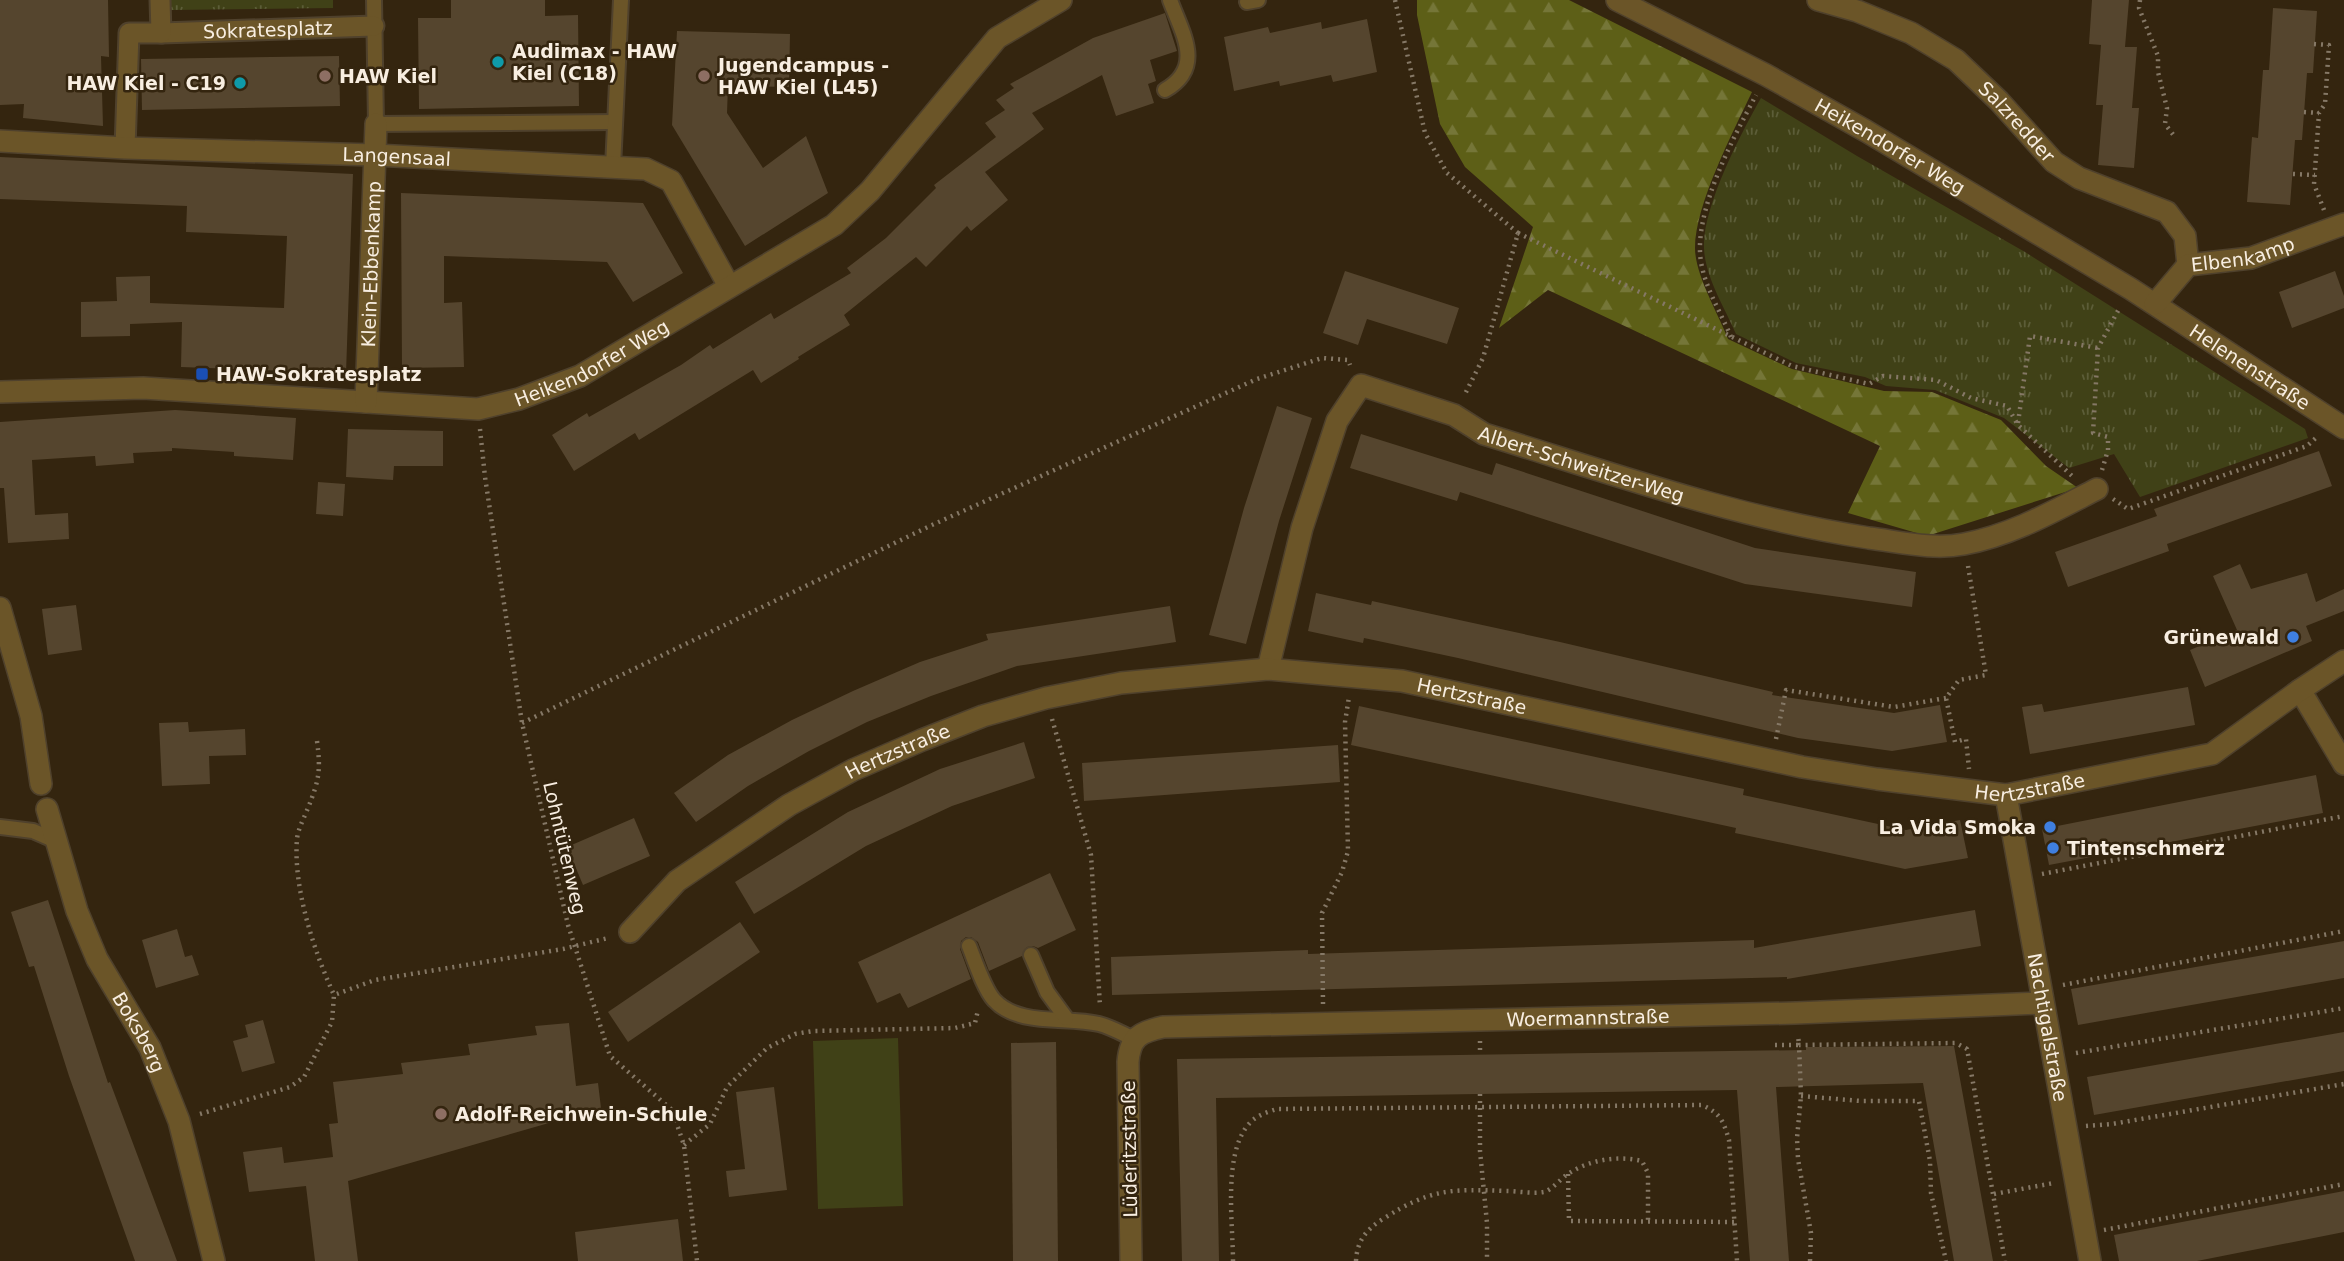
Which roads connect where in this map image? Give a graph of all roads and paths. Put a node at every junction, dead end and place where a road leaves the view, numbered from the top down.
1 (160, 0) edge
2 (374, 0) edge
3 (621, 0) edge
4 (1170, 0) edge
5 (1395, 0) edge
6 (1617, 0) edge
7 (1818, 0) edge
8 (2140, 0) edge
9 (1048, 2) edge
10 (374, 26) junction
11 (161, 33) junction
12 (2315, 44) dead end
13 (1766, 75) junction
14 (1165, 90) dead end
15 (2304, 112) dead end
16 (2319, 113) junction
17 (615, 122) junction
18 (376, 124) junction
19 (2175, 136) dead end
20 (0, 141) edge
21 (125, 148) junction
22 (375, 155) junction
23 (613, 167) junction
24 (2293, 174) dead end
25 (2315, 175) junction
26 (2338, 226) edge
27 (1518, 233) junction
28 (2188, 265) junction
29 (729, 286) junction
30 (2155, 304) junction
31 (2118, 311) dead end
32 (1731, 337) junction
33 (2098, 348) junction
34 (1361, 384) junction
35 (0, 392) edge
36 (366, 402) junction
37 (478, 409) junction
38 (1454, 415) junction
39 (2018, 425) junction
40 (2344, 428) edge
41 (2307, 446) dead end
42 (2108, 450) dead end
43 (2096, 489) junction
44 (1964, 544) junction
45 (0, 608) edge
46 (2344, 661) edge
47 (1268, 669) junction
48 (1352, 676) junction
49 (2300, 690) junction
50 (1046, 698) junction
51 (1946, 698) junction
52 (1781, 711) dead end
53 (522, 723) junction
54 (317, 741) dead end
55 (2344, 764) edge
56 (1970, 767) dead end
57 (41, 784) dead end
58 (2006, 794) junction
59 (47, 809) dead end
60 (2344, 816) edge
61 (0, 827) edge
62 (57, 841) junction
63 (2051, 873) dead end
64 (2344, 931) edge
65 (630, 932) joint
66 (574, 946) junction
67 (969, 946) dead end
68 (1031, 955) dead end
69 (334, 995) junction
70 (2042, 996) junction
71 (993, 999) junction
72 (2344, 1007) edge
73 (1066, 1018) junction
74 (1323, 1022) junction
75 (1101, 1024) junction
76 (1134, 1039) junction
77 (1775, 1045) dead end
78 (1799, 1045) junction
79 (2053, 1057) junction
80 (2344, 1084) edge
81 (1480, 1094) dead end
82 (1801, 1096) junction
83 (1480, 1108) junction
84 (179, 1121) junction
85 (2095, 1125) dead end
86 (684, 1145) junction
87 (1568, 1174) junction
88 (2049, 1184) dead end
89 (2344, 1184) edge
90 (1483, 1190) junction
91 (1993, 1194) junction
92 (1648, 1222) junction
93 (1736, 1222) junction
94 (2085, 1234) junction
95 (214, 1261) edge
96 (697, 1261) edge
97 (1131, 1261) edge
98 (1233, 1261) edge
99 (1356, 1261) edge
100 (1487, 1261) edge
101 (1737, 1261) edge
102 (1810, 1261) edge
103 (1946, 1261) edge
104 (2006, 1261) edge
105 (2090, 1261) edge

1 - 11 street
2 - 10 lane, Klein-Ebbenkamp
3 - 17 lane
4 - 14 lane
5 - 27 path
6 - 13 street, Heikendorfer Weg
7 - 28 street, Salzredder
8 - 19 path
9 - 29 street, Heikendorfer Weg
10 - 11 street, Sokratesplatz
10 - 18 lane, Klein-Ebbenkamp
11 - 21 street, Sokratesplatz
12 - 16 path
13 - 30 street, Heikendorfer Weg
13 - 32 path
15 - 16 path
16 - 25 path
17 - 18 lane
17 - 23 lane
18 - 22 street, Klein-Ebbenkamp
20 - 21 street, Langensaal
21 - 22 street, Langensaal
22 - 23 street, Langensaal
22 - 36 street, Klein-Ebbenkamp
23 - 29 street, Langensaal
24 - 25 path
25 - 26 path
26 - 28 street, Elbenkamp
27 - 32 path
27 - 38 path
28 - 30 street, Elbenkamp
29 - 37 street, Heikendorfer Weg
30 - 40 street, Helenenstraße
31 - 33 path
32 - 39 path
33 - 39 path
33 - 42 path
34 - 38 street, Albert-Schweitzer-Weg
34 - 47 street
34 - 53 path
35 - 36 street, Heikendorfer Weg
36 - 37 street, Heikendorfer Weg
37 - 53 path, Lohntütenweg
38 - 44 street, Albert-Schweitzer-Weg
39 - 43 path
41 - 43 path
43 - 44 street, Albert-Schweitzer-Weg
44 - 51 path
45 - 57 street
46 - 49 street, Hertzstraße
47 - 48 street, Hertzstraße
47 - 50 street, Hertzstraße
48 - 58 street, Hertzstraße
48 - 74 path
49 - 55 street
49 - 58 street, Hertzstraße
50 - 65 street, Hertzstraße
50 - 75 path
51 - 52 path
51 - 56 path
53 - 66 path, Lohntütenweg
54 - 69 path
58 - 70 street, Nachtigalstraße
59 - 62 street, Boksberg
60 - 63 path
61 - 62 lane
62 - 84 street, Boksberg
64 - 70 path
65 - 66 path
66 - 69 path
66 - 86 path, Lohntütenweg
67 - 71 lane
68 - 73 lane
69 - 84 path
70 - 74 street, Woermannstraße
70 - 79 street, Nachtigalstraße
71 - 73 lane
71 - 86 path
72 - 79 path
73 - 75 lane
74 - 76 street, Woermannstraße
75 - 76 lane
76 - 97 street, Lüderitzstraße
77 - 78 path
78 - 82 path
78 - 91 path
79 - 94 street, Nachtigalstraße
80 - 85 path
81 - 83 path
82 - 102 path
82 - 103 path
83 - 90 path
83 - 93 path
83 - 98 path
84 - 95 street, Boksberg
86 - 96 path, Lohntütenweg
87 - 90 path
87 - 92 path
87 - 92 path
88 - 91 path
89 - 94 path
90 - 99 path
90 - 100 path
91 - 104 path
92 - 93 path
93 - 101 path
94 - 105 street, Nachtigalstraße

